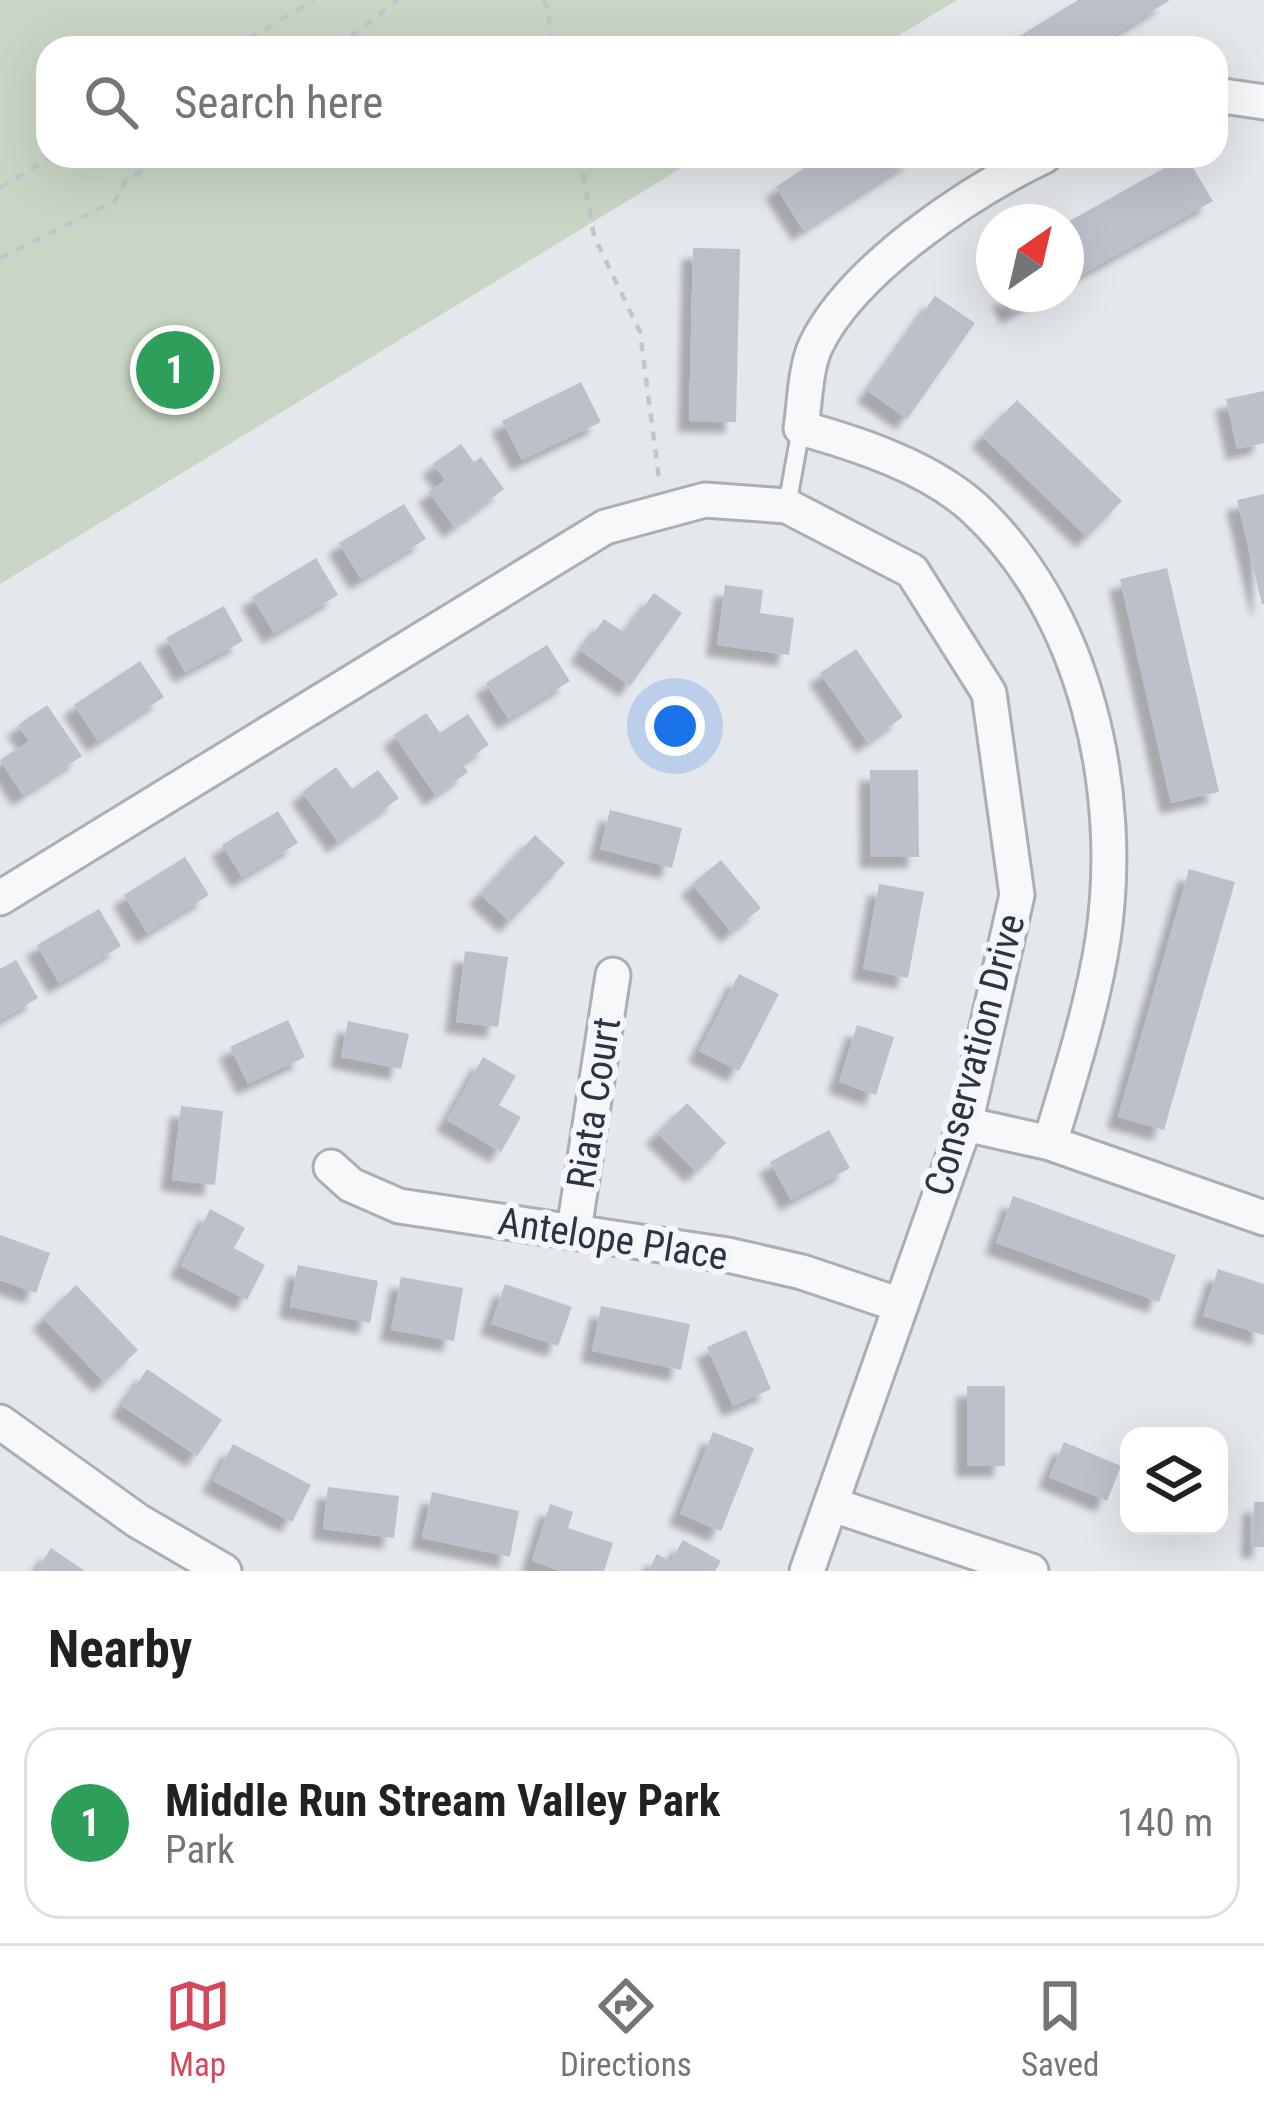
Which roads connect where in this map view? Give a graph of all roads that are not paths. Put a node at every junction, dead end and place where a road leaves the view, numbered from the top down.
1 (1228, 96) edge
2 (1264, 102) edge
3 (1025, 168) edge
4 (801, 428) junction
5 (787, 506) junction
6 (0, 898) edge
7 (613, 975) dead end
8 (965, 1124) junction
9 (1051, 1143) junction
10 (331, 1167) dead end
11 (1264, 1218) edge
12 (574, 1230) junction
13 (900, 1305) junction
14 (0, 1422) edge
15 (833, 1505) junction
16 (224, 1571) edge
17 (807, 1571) edge
18 (1030, 1571) edge

1 - 2 street
3 - 4 street
4 - 5 lane
4 - 9 street
5 - 6 street, Conservation Drive
5 - 8 street, Conservation Drive
7 - 12 street, Riata Court
8 - 9 street
8 - 13 street, Conservation Drive
9 - 11 street
10 - 12 street, Antelope Place
12 - 13 street, Antelope Place
13 - 15 street, Conservation Drive
14 - 16 street
15 - 17 street, Conservation Drive
15 - 18 street

